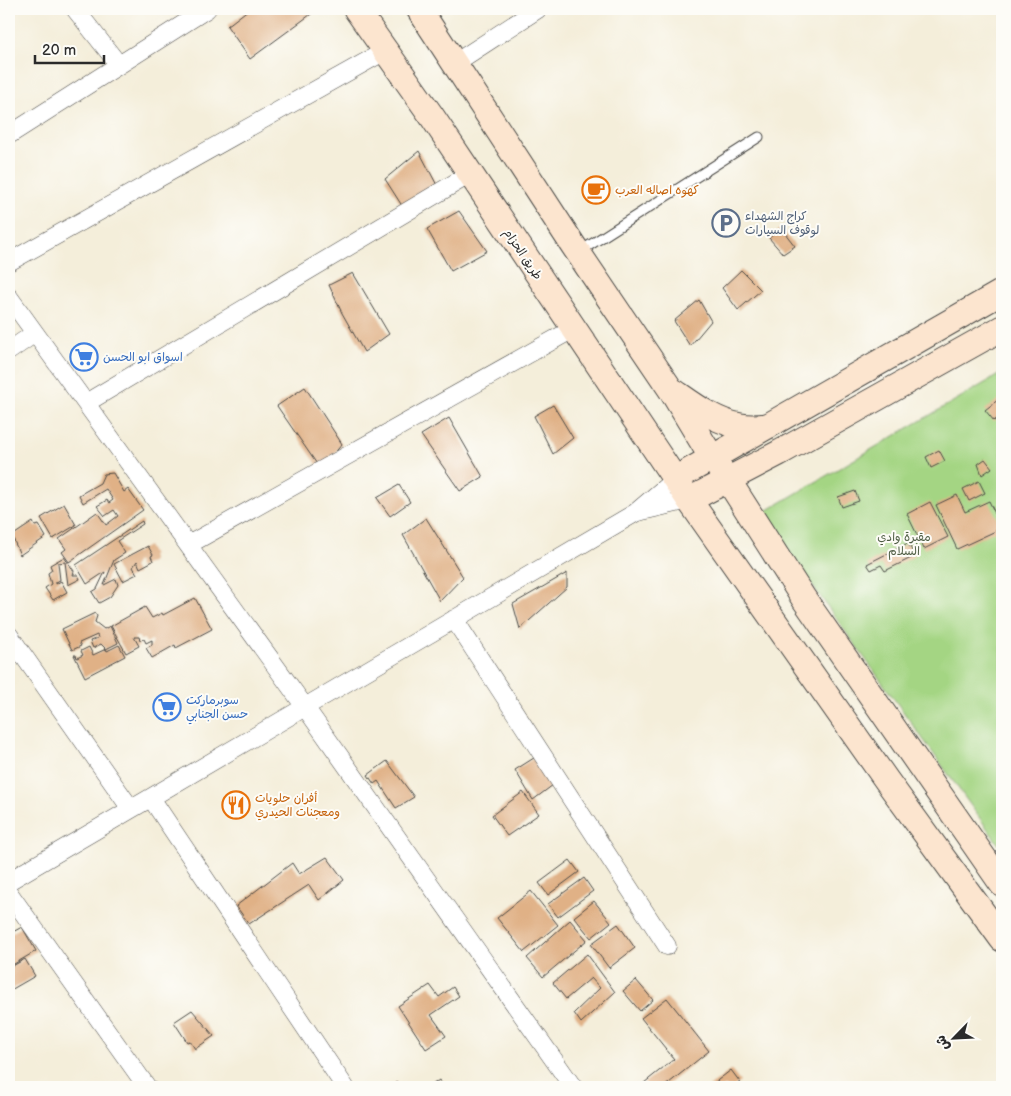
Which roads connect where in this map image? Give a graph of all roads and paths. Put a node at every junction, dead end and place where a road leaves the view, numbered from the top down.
1 (75, 9) edge
2 (206, 9) edge
3 (356, 9) edge
4 (419, 9) edge
5 (538, 9) edge
6 (385, 51) junction
7 (455, 63) junction
8 (119, 65) junction
9 (9, 136) edge
10 (759, 137) dead end
11 (470, 174) junction
12 (579, 252) junction
13 (9, 262) edge
14 (1002, 292) edge
15 (9, 297) edge
16 (1002, 328) edge
17 (573, 329) junction
18 (35, 333) junction
19 (9, 351) edge
20 (671, 390) junction
21 (86, 403) junction
22 (768, 426) junction
23 (712, 458) junction
24 (675, 479) junction
25 (728, 480) junction
26 (690, 500) junction
27 (635, 513) junction
28 (188, 545) junction
29 (454, 619) junction
30 (9, 635) edge
31 (305, 707) junction
32 (151, 798) junction
33 (131, 809) junction
34 (9, 881) edge
35 (1002, 884) edge
36 (9, 893) edge
37 (1002, 939) edge
38 (666, 946) dead end
39 (147, 1087) edge
40 (345, 1087) edge
41 (573, 1087) edge

1 - 8 street
2 - 8 street
3 - 6 main road, طريق الحزام
4 - 7 main road
5 - 7 street
6 - 11 main road, طريق الحزام
6 - 13 street
7 - 12 main road
8 - 9 street
10 - 12 lane
11 - 17 main road, طريق الحزام
11 - 21 street
12 - 20 main road
14 - 22 main road
15 - 18 street
16 - 25 main road
17 - 24 main road, طريق الحزام
17 - 28 street
18 - 19 street
18 - 21 street
20 - 22 main road
20 - 23 main road
21 - 28 street
22 - 23 main road
23 - 24 main road
23 - 25 main road
24 - 26 main road, طريق الحزام
24 - 27 street
25 - 26 main road
25 - 35 main road
26 - 27 street
26 - 37 main road, طريق الحزام
27 - 29 street
28 - 31 street
29 - 31 street
29 - 38 street
30 - 33 street
31 - 32 street
31 - 41 street
32 - 33 street
32 - 40 street
33 - 34 street
36 - 39 street

